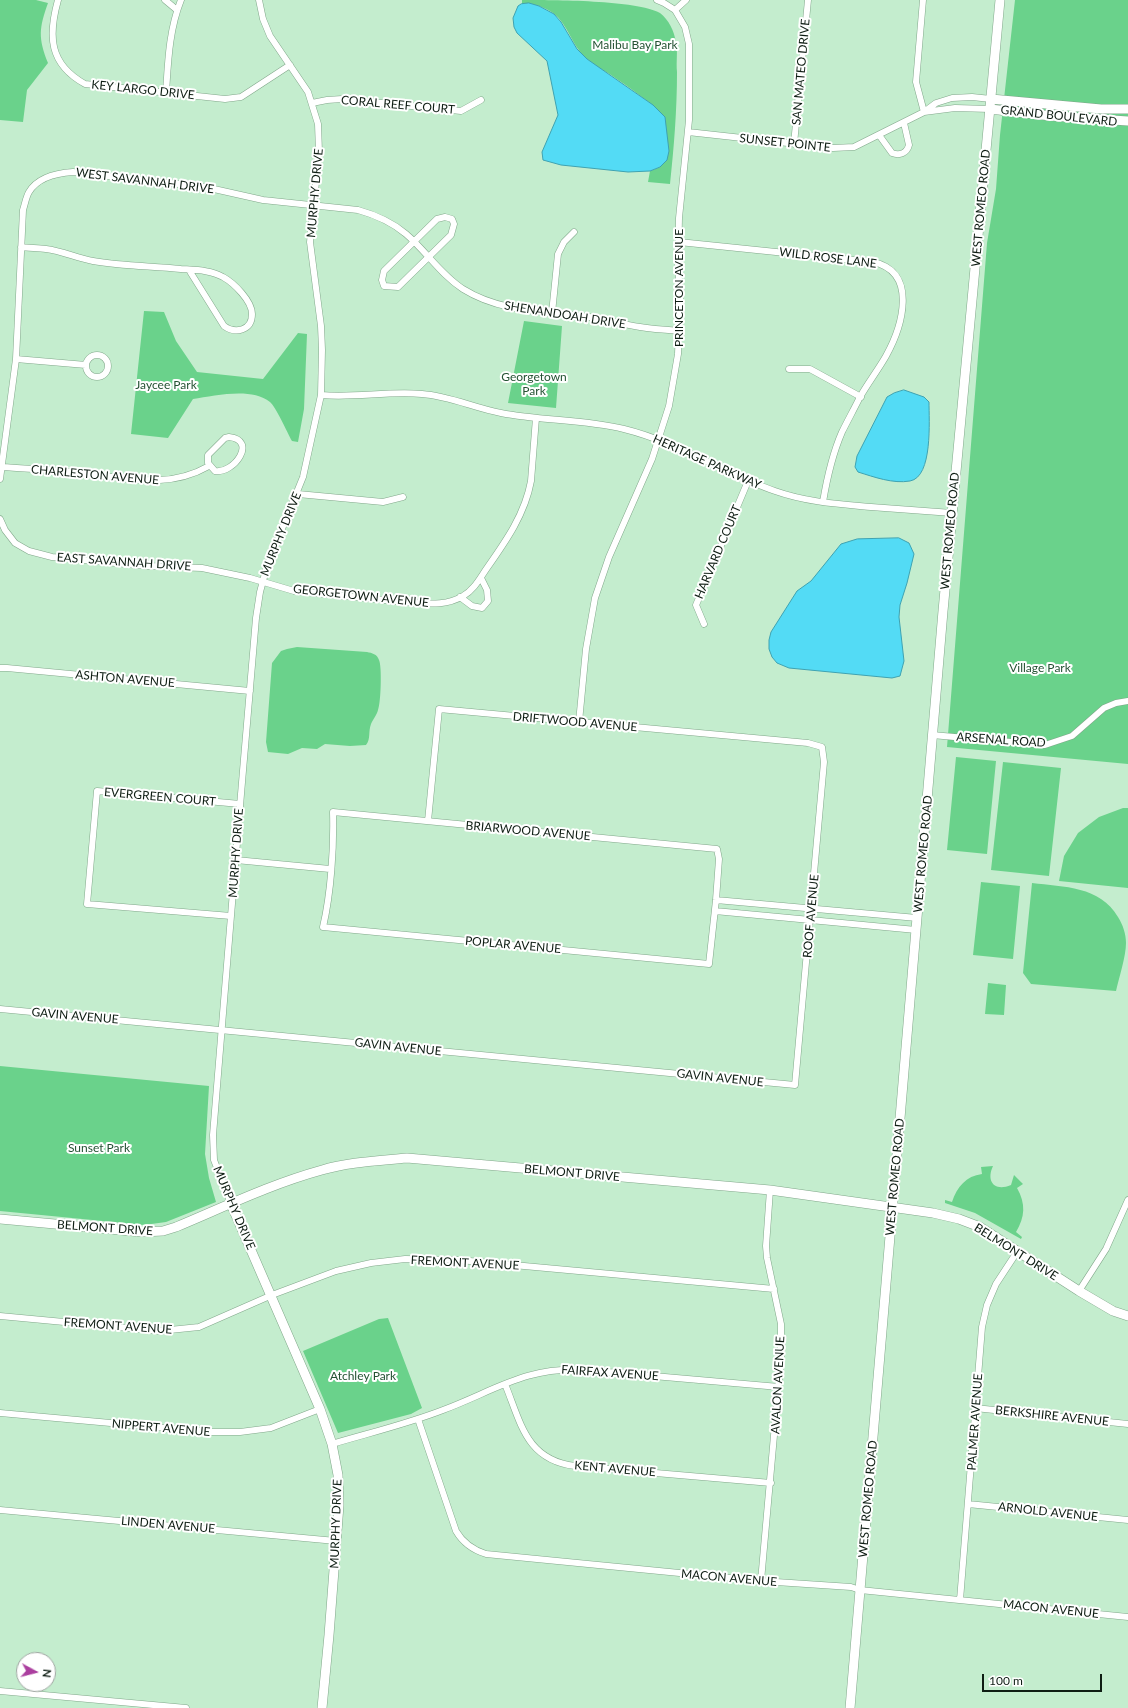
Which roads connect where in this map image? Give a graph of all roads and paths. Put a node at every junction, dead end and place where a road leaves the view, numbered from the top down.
1 (58, 0) edge
2 (165, 0) edge
3 (181, 0) edge
4 (259, 0) edge
5 (657, 0) edge
6 (686, 0) edge
7 (808, 0) edge
8 (923, 0) edge
9 (1000, 0) edge
10 (177, 10) junction
11 (675, 10) junction
12 (290, 65) junction
13 (166, 93) junction
14 (481, 100) dead end
15 (312, 103) junction
16 (990, 104) junction
17 (1128, 109) edge
18 (924, 112) junction
19 (1128, 121) edge
20 (904, 123) junction
21 (688, 132) junction
22 (879, 135) junction
23 (794, 144) junction
24 (314, 204) junction
25 (574, 232) dead end
26 (414, 241) junction
27 (679, 242) junction
28 (21, 247) junction
29 (428, 258) junction
30 (189, 270) junction
31 (552, 313) junction
32 (680, 331) junction
33 (16, 359) junction
34 (86, 365) dead end
35 (789, 369) dead end
36 (321, 395) junction
37 (860, 397) junction
38 (536, 418) junction
39 (658, 440) junction
40 (209, 466) junction
41 (2, 467) junction
42 (0, 478) edge
43 (748, 481) junction
44 (298, 494) junction
45 (403, 497) dead end
46 (823, 502) junction
47 (952, 513) junction
48 (0, 519) edge
49 (481, 578) junction
50 (262, 582) junction
51 (460, 598) junction
52 (704, 624) dead end
53 (0, 668) edge
54 (250, 691) junction
55 (1128, 701) edge
56 (579, 722) junction
57 (932, 735) junction
58 (822, 747) joint
59 (240, 804) junction
60 (428, 821) junction
61 (236, 860) junction
62 (330, 870) junction
63 (716, 900) junction
64 (811, 909) junction
65 (715, 912) junction
66 (231, 916) junction
67 (917, 918) junction
68 (811, 920) junction
69 (916, 930) junction
70 (0, 1009) edge
71 (222, 1030) junction
72 (795, 1085) joint
73 (770, 1190) junction
74 (1128, 1200) edge
75 (231, 1204) junction
76 (893, 1208) junction
77 (0, 1219) edge
78 (1017, 1252) junction
79 (774, 1289) junction
80 (1079, 1291) junction
81 (272, 1295) junction
82 (0, 1316) edge
83 (1128, 1316) edge
84 (505, 1384) junction
85 (779, 1387) junction
86 (975, 1408) junction
87 (320, 1409) junction
88 (0, 1413) edge
89 (418, 1419) junction
90 (1128, 1424) edge
91 (332, 1444) junction
92 (771, 1483) junction
93 (968, 1504) junction
94 (0, 1510) edge
95 (1128, 1520) edge
96 (336, 1541) junction
97 (761, 1581) junction
98 (860, 1590) junction
99 (960, 1600) junction
100 (1128, 1617) edge
101 (0, 1691) edge
102 (186, 1708) edge
103 (322, 1708) edge
104 (850, 1708) edge

1 - 13 street, KEY LARGO DRIVE
2 - 10 street
3 - 10 street
4 - 12 street, MURPHY DRIVE
5 - 11 street
6 - 11 street
7 - 23 street, SAN MATEO DRIVE
8 - 18 street
9 - 16 street, WEST ROMEO ROAD
10 - 13 street
11 - 21 street, PRINCETON AVENUE
12 - 13 street, KEY LARGO DRIVE
12 - 15 street, MURPHY DRIVE
14 - 15 street, CORAL REEF COURT
15 - 24 street, MURPHY DRIVE
16 - 17 street, GRAND BOULEVARD
16 - 18 street, SUNSET POINTE
16 - 18 street, SUNSET POINTE
16 - 19 street, GRAND BOULEVARD
16 - 47 street, WEST ROMEO ROAD
18 - 20 street, SUNSET POINTE
20 - 22 street, SUNSET POINTE
20 - 22 street
21 - 23 street, SUNSET POINTE
21 - 27 street, PRINCETON AVENUE
22 - 23 street, SUNSET POINTE
24 - 26 street, SHENANDOAH DRIVE
24 - 28 street, WEST SAVANNAH DRIVE
24 - 36 street, MURPHY DRIVE
25 - 31 street
26 - 29 street, SHENANDOAH DRIVE
26 - 29 street
26 - 29 street
27 - 32 street, PRINCETON AVENUE
27 - 37 street, WILD ROSE LANE
28 - 30 street
28 - 33 street, WEST SAVANNAH DRIVE
29 - 31 street, SHENANDOAH DRIVE
30 - 30 street
31 - 32 street, SHENANDOAH DRIVE
32 - 39 street, PRINCETON AVENUE
33 - 34 street
33 - 41 street
35 - 37 street
36 - 38 street, HERITAGE PARKWAY
36 - 44 street, MURPHY DRIVE
37 - 46 street, WILD ROSE LANE
38 - 39 street, HERITAGE PARKWAY
38 - 49 street, GEORGETOWN AVENUE
39 - 43 street, HERITAGE PARKWAY
39 - 56 street, PRINCETON AVENUE
40 - 40 street
40 - 41 street, CHARLESTON AVENUE
41 - 42 street
43 - 46 street, HERITAGE PARKWAY
43 - 52 street, HARVARD COURT
44 - 45 street
44 - 50 street, MURPHY DRIVE
46 - 47 street, HERITAGE PARKWAY
47 - 57 street, WEST ROMEO ROAD
48 - 50 street, EAST SAVANNAH DRIVE
49 - 51 street, GEORGETOWN AVENUE
49 - 51 street
50 - 51 street, GEORGETOWN AVENUE
50 - 54 street, MURPHY DRIVE
53 - 54 street, ASHTON AVENUE
54 - 59 street, MURPHY DRIVE
55 - 57 street, ARSENAL ROAD
56 - 58 street, DRIFTWOOD AVENUE
56 - 60 street, DRIFTWOOD AVENUE
57 - 67 street, WEST ROMEO ROAD
58 - 64 street, ROOF AVENUE
59 - 61 street, MURPHY DRIVE
59 - 66 street, EVERGREEN COURT
60 - 62 street, BRIARWOOD AVENUE
60 - 63 street, BRIARWOOD AVENUE
61 - 62 street
61 - 66 street, MURPHY DRIVE
62 - 65 street, POPLAR AVENUE
63 - 64 street
63 - 65 street, BRIARWOOD AVENUE
64 - 67 street
64 - 68 street, ROOF AVENUE
65 - 68 street
66 - 71 street, MURPHY DRIVE
67 - 69 street, WEST ROMEO ROAD
68 - 69 street
68 - 72 street, ROOF AVENUE
69 - 76 street, WEST ROMEO ROAD
70 - 71 street, GAVIN AVENUE
71 - 72 street, GAVIN AVENUE
71 - 75 street, MURPHY DRIVE
73 - 75 street, BELMONT DRIVE
73 - 76 street, BELMONT DRIVE
73 - 79 street, AVALON AVENUE
74 - 80 street
75 - 77 street, BELMONT DRIVE
75 - 81 street, MURPHY DRIVE
76 - 78 street, BELMONT DRIVE
76 - 98 street, WEST ROMEO ROAD
78 - 80 street, BELMONT DRIVE
78 - 86 street, PALMER AVENUE
79 - 81 street, FREMONT AVENUE
79 - 85 street, AVALON AVENUE
80 - 83 street, BELMONT DRIVE
81 - 82 street, FREMONT AVENUE
81 - 87 street, MURPHY DRIVE
84 - 85 street, FAIRFAX AVENUE
84 - 89 street, FAIRFAX AVENUE
84 - 92 street, KENT AVENUE
85 - 92 street, AVALON AVENUE
86 - 90 street, BERKSHIRE AVENUE
86 - 93 street, PALMER AVENUE
87 - 88 street, NIPPERT AVENUE
87 - 91 street, MURPHY DRIVE
89 - 91 street, FAIRFAX AVENUE
89 - 97 street, MACON AVENUE
91 - 96 street, MURPHY DRIVE
92 - 97 street, AVALON AVENUE
93 - 95 street, ARNOLD AVENUE
93 - 99 street, PALMER AVENUE
94 - 96 street, LINDEN AVENUE
96 - 103 street, MURPHY DRIVE
97 - 98 street, MACON AVENUE
98 - 99 street, MACON AVENUE
98 - 104 street, WEST ROMEO ROAD
99 - 100 street, MACON AVENUE
101 - 102 street

